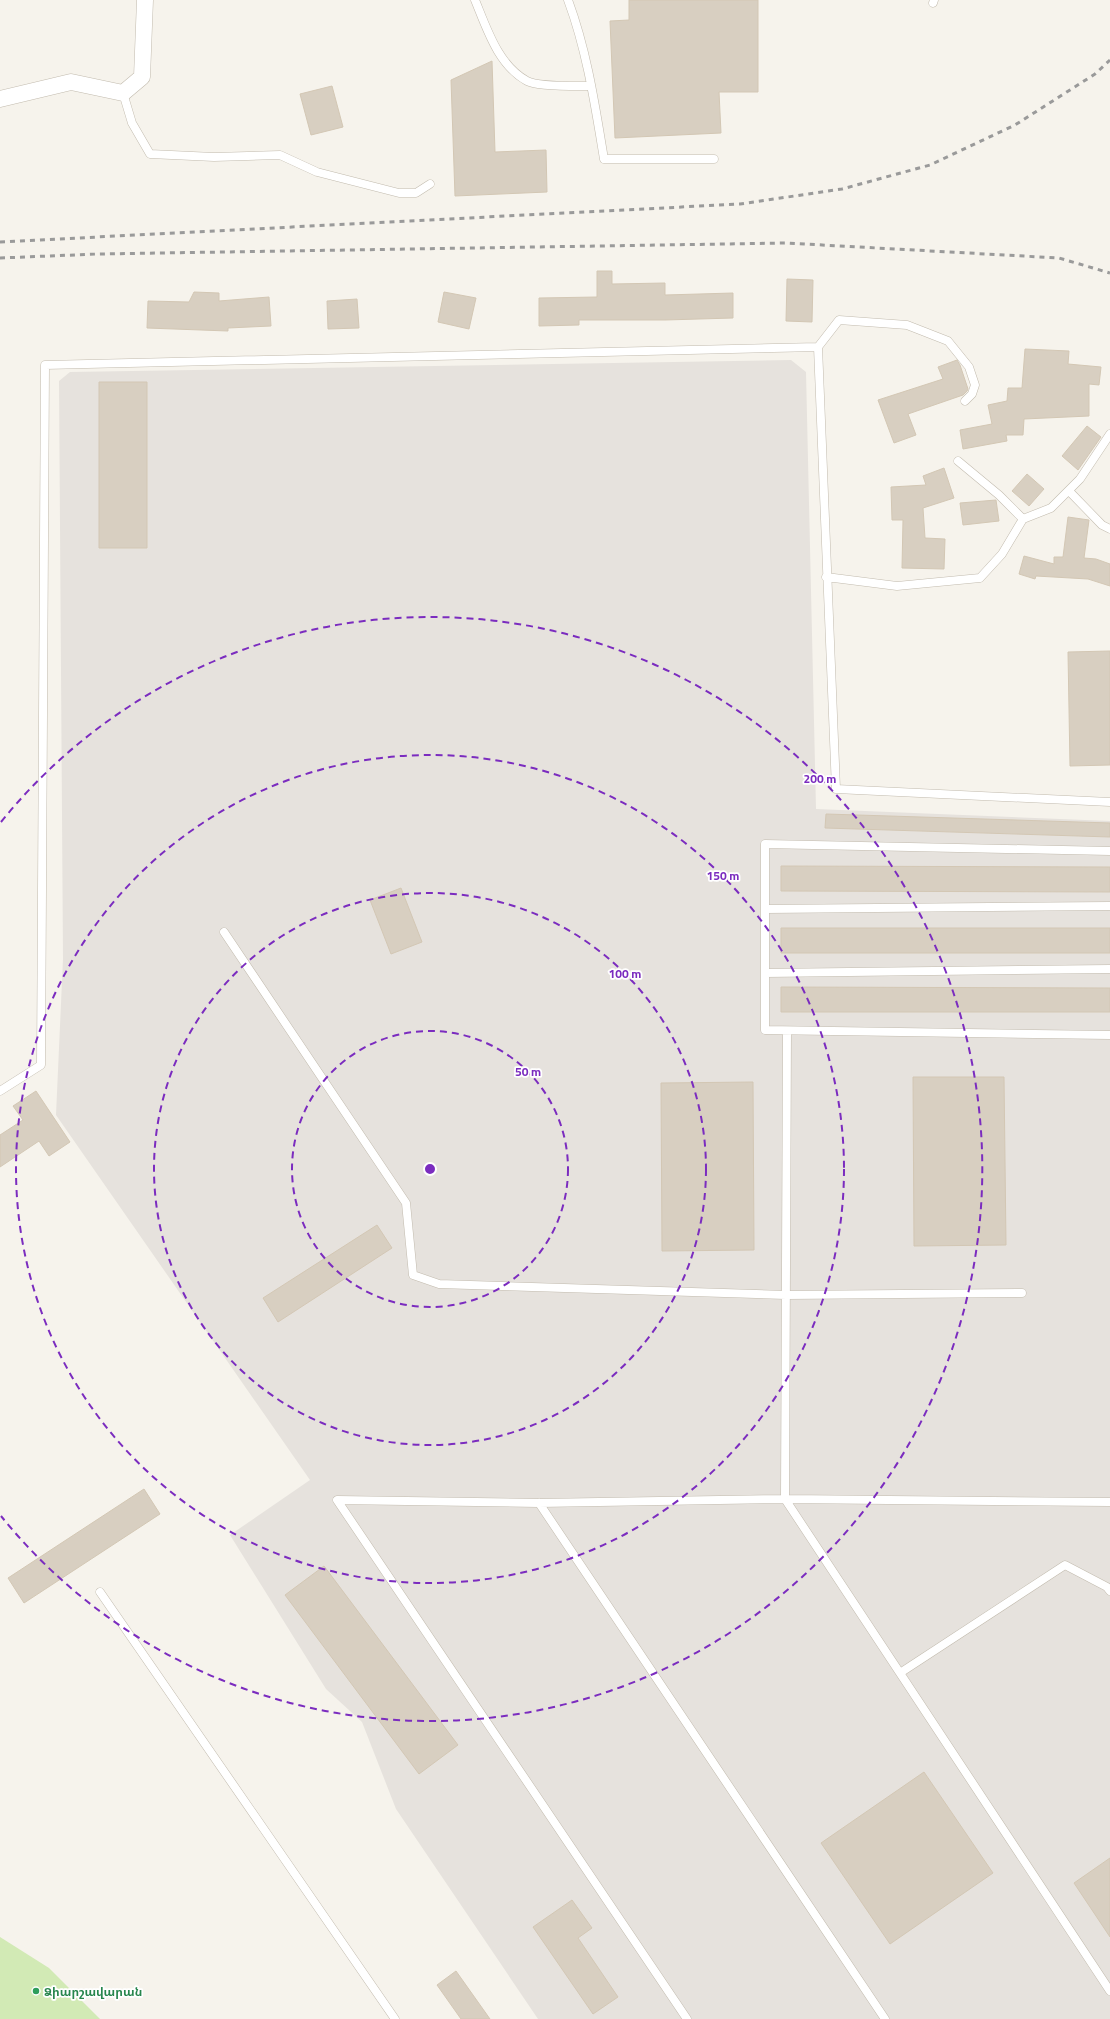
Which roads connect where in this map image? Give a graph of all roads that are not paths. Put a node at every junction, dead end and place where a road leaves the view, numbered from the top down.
1 (145, 0) edge
2 (475, 0) edge
3 (568, 0) edge
4 (591, 86) junction
5 (123, 93) junction
6 (0, 99) edge
7 (714, 159) dead end
8 (430, 184) dead end
9 (818, 347) junction
10 (965, 401) dead end
11 (1110, 434) edge
12 (958, 462) dead end
13 (1069, 491) junction
14 (1023, 519) junction
15 (1110, 529) edge
16 (826, 577) junction
17 (1110, 802) edge
18 (1110, 852) edge
19 (1110, 906) edge
20 (765, 909) junction
21 (224, 932) dead end
22 (1110, 969) edge
23 (765, 973) junction
24 (787, 1031) junction
25 (1110, 1035) edge
26 (0, 1091) edge
27 (1022, 1293) dead end
28 (786, 1295) junction
29 (786, 1499) junction
30 (1110, 1502) edge
31 (539, 1503) junction
32 (1110, 1591) edge
33 (100, 1592) dead end
34 (900, 1673) junction
35 (1110, 1991) edge
36 (395, 2019) edge
37 (687, 2019) edge
38 (885, 2019) edge

1 - 5 street
2 - 4 lane
3 - 4 lane
4 - 7 lane
5 - 6 street
5 - 8 lane
9 - 10 lane
9 - 16 lane
9 - 26 lane
11 - 13 lane
12 - 14 lane
13 - 14 lane
13 - 15 lane
14 - 16 lane
16 - 17 lane
18 - 20 lane
19 - 20 lane
20 - 23 lane
21 - 28 lane
22 - 23 lane
23 - 24 lane
24 - 25 lane
24 - 28 lane
27 - 28 lane
28 - 29 lane
29 - 30 lane
29 - 31 lane
29 - 34 lane
31 - 37 lane
31 - 38 lane
32 - 34 lane
33 - 36 lane
34 - 35 lane

